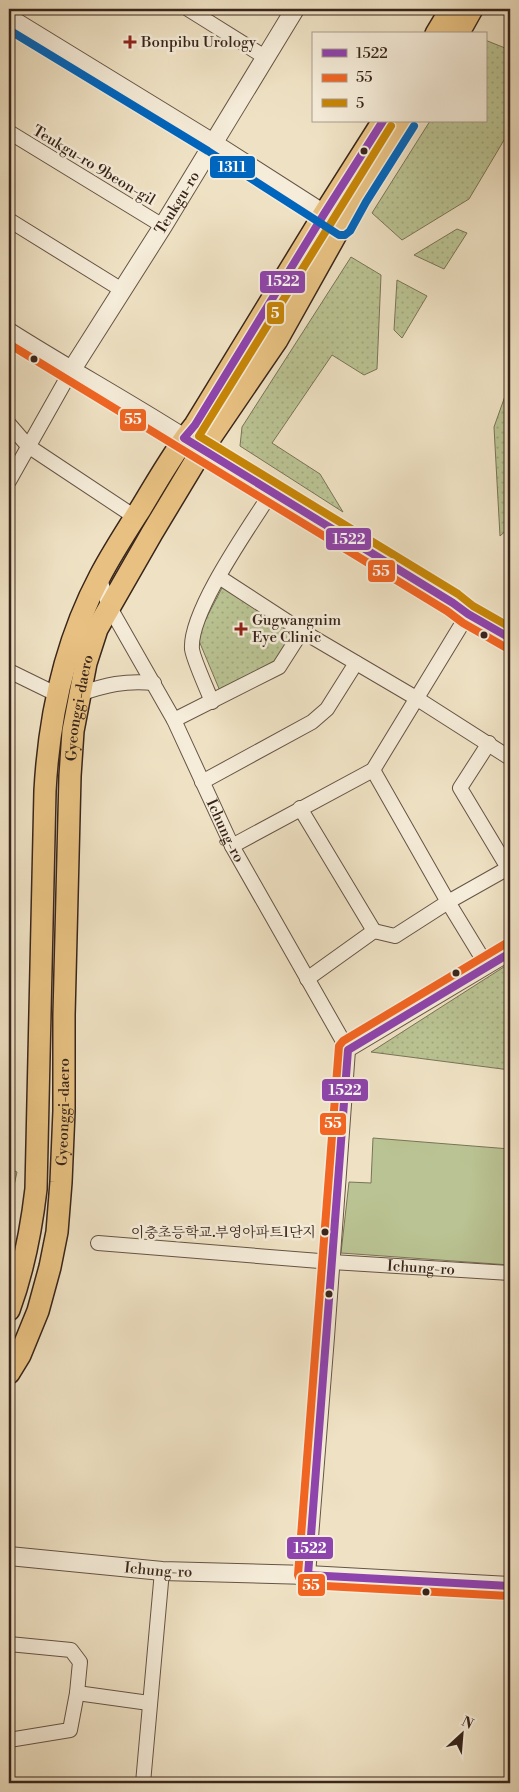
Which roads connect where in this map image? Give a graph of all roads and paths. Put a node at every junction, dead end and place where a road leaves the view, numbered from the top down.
1 (188, 9) edge
2 (295, 9) edge
3 (451, 9) edge
4 (472, 9) edge
5 (9, 18) edge
6 (437, 32) edge
7 (459, 32) edge
8 (265, 57) junction
9 (382, 122) edge
10 (405, 122) edge
11 (9, 132) edge
12 (213, 143) junction
13 (324, 214) junction
14 (9, 220) edge
15 (342, 225) junction
16 (163, 226) junction
17 (122, 290) junction
18 (9, 332) edge
19 (71, 371) junction
20 (9, 424) edge
21 (184, 438) junction
22 (28, 446) junction
23 (202, 450) junction
24 (9, 481) edge
25 (271, 493) junction
26 (136, 517) junction
27 (99, 577) junction
28 (219, 577) junction
29 (109, 606) junction
30 (468, 614) junction
31 (302, 631) junction
32 (510, 638) edge
33 (356, 663) junction
34 (9, 671) edge
35 (154, 683) junction
36 (56, 694) junction
37 (79, 694) junction
38 (416, 698) junction
39 (212, 702) junction
40 (174, 720) junction
41 (488, 743) junction
42 (510, 758) edge
43 (372, 770) junction
44 (202, 782) junction
45 (300, 808) junction
46 (232, 846) junction
47 (509, 867) edge
48 (448, 902) junction
49 (374, 931) junction
50 (510, 953) edge
51 (487, 966) junction
52 (307, 979) junction
53 (348, 1050) junction
54 (98, 1243) dead end
55 (332, 1262) junction
56 (510, 1273) edge
57 (9, 1310) edge
58 (9, 1373) edge
59 (9, 1556) edge
60 (162, 1571) junction
61 (308, 1575) junction
62 (510, 1586) edge
63 (9, 1644) edge
64 (77, 1693) junction
65 (149, 1703) junction
66 (9, 1740) edge
67 (143, 1783) edge

1 - 8 street
2 - 8 street, Teukgu-ro
3 - 6 main road
4 - 7 main road
5 - 12 street
8 - 12 street, Teukgu-ro
9 - 13 main road, Gyeonggi-daero
10 - 15 main road, Gyeonggi-daero
11 - 16 street, Teukgu-ro 9beon-gil
12 - 13 street
12 - 16 street, Teukgu-ro
13 - 15 street
13 - 21 main road, Gyeonggi-daero
14 - 17 street
15 - 23 main road, Gyeonggi-daero
16 - 17 street, Teukgu-ro
17 - 19 street, Teukgu-ro
18 - 19 street
19 - 21 street
19 - 22 street
20 - 22 street
21 - 23 street
21 - 26 main road, Gyeonggi-daero
22 - 24 street
22 - 26 street
23 - 25 street
23 - 29 main road, Gyeonggi-daero
25 - 28 street
25 - 30 street
26 - 27 main road, Gyeonggi-daero
27 - 29 street, Ichung-ro
27 - 36 main road, Gyeonggi-daero
28 - 31 street
28 - 39 street
29 - 35 street, Ichung-ro
29 - 37 main road, Gyeonggi-daero
30 - 32 street
30 - 38 street
31 - 33 street
31 - 39 street
33 - 38 street
33 - 44 street
34 - 36 street
35 - 37 street
35 - 40 street, Ichung-ro
36 - 57 main road, Gyeonggi-daero
37 - 58 main road, Gyeonggi-daero
38 - 41 street
38 - 43 street
39 - 40 street
40 - 44 street, Ichung-ro
41 - 42 street
41 - 47 street
43 - 45 street
43 - 48 street
44 - 46 street, Ichung-ro
45 - 46 street
45 - 49 street
46 - 52 street, Ichung-ro
47 - 48 street
48 - 49 street
48 - 51 street
49 - 52 street
50 - 51 street
51 - 53 street
52 - 53 street, Ichung-ro
53 - 55 street
54 - 55 street, Ichung-ro
55 - 56 street, Ichung-ro
55 - 61 street
59 - 60 street, Ichung-ro
60 - 61 street, Ichung-ro
60 - 65 street
61 - 62 street, Ichung-ro
63 - 64 street
64 - 65 street
64 - 66 street
65 - 67 street

